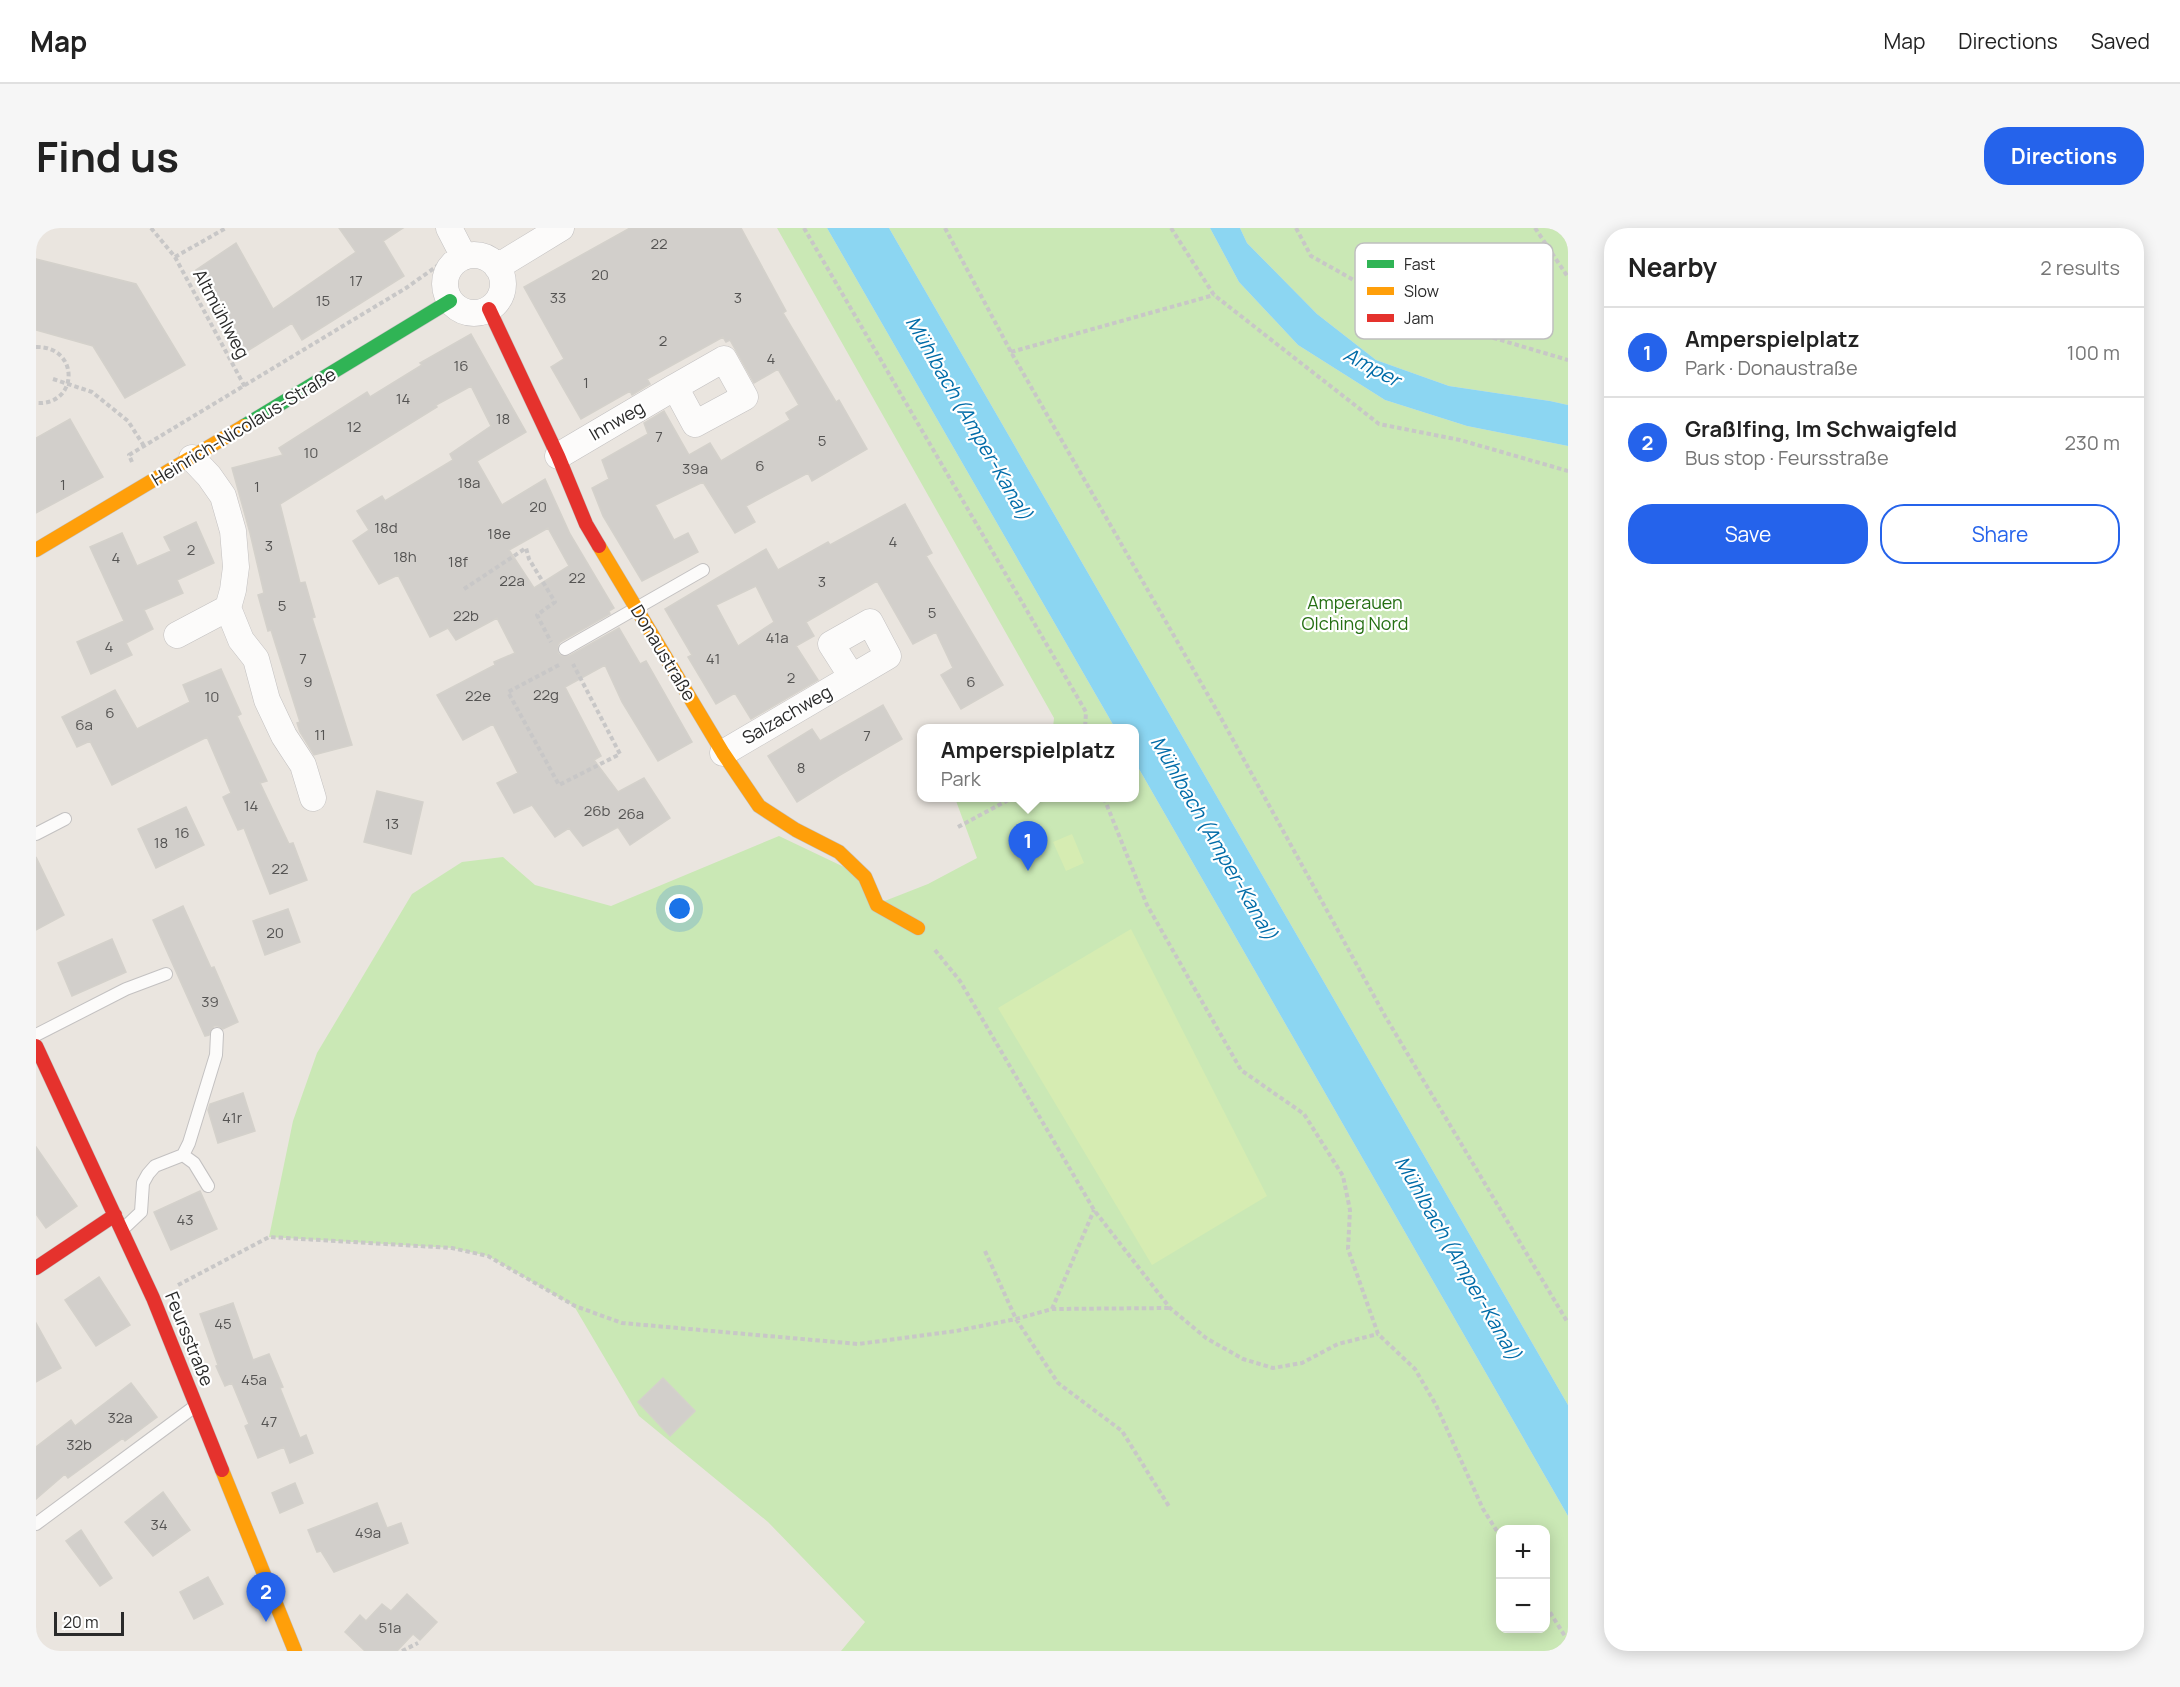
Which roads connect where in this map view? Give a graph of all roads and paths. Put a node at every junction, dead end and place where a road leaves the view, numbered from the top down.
1 (151, 228) edge
2 (226, 228) edge
3 (449, 228) edge
4 (561, 228) edge
5 (804, 228) edge
6 (945, 228) edge
7 (1171, 228) edge
8 (1296, 228) edge
9 (1535, 228) edge
10 (1545, 243) edge
11 (462, 254) junction
12 (1553, 255) edge
13 (175, 257) junction
14 (497, 267) junction
15 (1568, 277) edge
16 (1355, 281) edge
17 (1214, 296) junction
18 (450, 301) junction
19 (489, 309) junction
20 (1497, 339) edge
21 (36, 347) edge
22 (1011, 352) junction
23 (1568, 360) edge
24 (53, 379) dead end
25 (68, 383) junction
26 (244, 386) junction
27 (675, 387) dead end
28 (36, 404) edge
29 (261, 416) junction
30 (144, 446) junction
31 (558, 456) junction
32 (192, 458) junction
33 (133, 465) dead end
34 (1568, 471) edge
35 (36, 550) edge
36 (703, 570) dead end
37 (464, 589) dead end
38 (228, 608) junction
39 (637, 608) junction
40 (177, 635) dead end
41 (567, 654) junction
42 (852, 677) dead end
43 (1086, 724) edge
44 (723, 753) junction
45 (313, 798) dead end
46 (1005, 802) edge
47 (1106, 802) edge
48 (65, 819) dead end
49 (958, 827) dead end
50 (36, 834) edge
51 (918, 928) joint
52 (166, 975) dead end
53 (217, 1034) dead end
54 (36, 1035) edge
55 (36, 1046) edge
56 (183, 1155) junction
57 (208, 1186) dead end
58 (1094, 1210) junction
59 (115, 1215) junction
60 (122, 1230) junction
61 (985, 1251) dead end
62 (36, 1268) edge
63 (153, 1298) junction
64 (1170, 1308) junction
65 (1052, 1309) junction
66 (1016, 1319) junction
67 (1568, 1323) edge
68 (1378, 1334) junction
69 (197, 1406) junction
70 (1170, 1508) dead end
71 (36, 1524) edge
72 (1496, 1529) edge
73 (1550, 1613) edge
74 (1568, 1641) edge
75 (418, 1643) dead end
76 (295, 1651) edge
77 (402, 1651) edge

1 - 13 path, Altmühlweg
2 - 13 path
3 - 11 street
4 - 14 street
5 - 43 path
6 - 22 path
7 - 17 path
8 - 16 path
9 - 10 path
11 - 14 street
11 - 18 street
11 - 26 path
12 - 15 path
13 - 26 path, Altmühlweg
14 - 19 street
17 - 22 path
17 - 34 path
18 - 19 street
18 - 29 street, Heinrich-Nicolaus-Straße
19 - 31 street, Donaustraße
20 - 23 path
21 - 25 path
22 - 67 path
24 - 25 path
25 - 28 path
25 - 30 path
26 - 29 path, Altmühlweg
26 - 30 path
27 - 31 street, Innweg
29 - 32 street, Heinrich-Nicolaus-Straße
30 - 33 path
31 - 39 street, Donaustraße
32 - 35 street, Heinrich-Nicolaus-Straße
32 - 38 street
36 - 39 lane
37 - 41 path
38 - 40 street
38 - 45 street
39 - 41 lane
39 - 44 street, Donaustraße
41 - 41 path
42 - 44 street, Salzachweg
44 - 51 street, Donaustraße
46 - 49 path
47 - 68 path
48 - 50 lane
51 - 58 path
52 - 54 lane
53 - 56 lane
55 - 59 street, Feursstraße
56 - 57 lane
56 - 60 lane
58 - 64 path
58 - 65 path
59 - 60 street, Feursstraße
59 - 62 street
60 - 63 street, Feursstraße
61 - 66 path
63 - 66 path
63 - 69 street, Feursstraße
64 - 65 path
64 - 68 path
65 - 66 path
66 - 70 path
68 - 72 path
69 - 71 lane
69 - 76 street, Feursstraße
73 - 74 path
75 - 77 path

